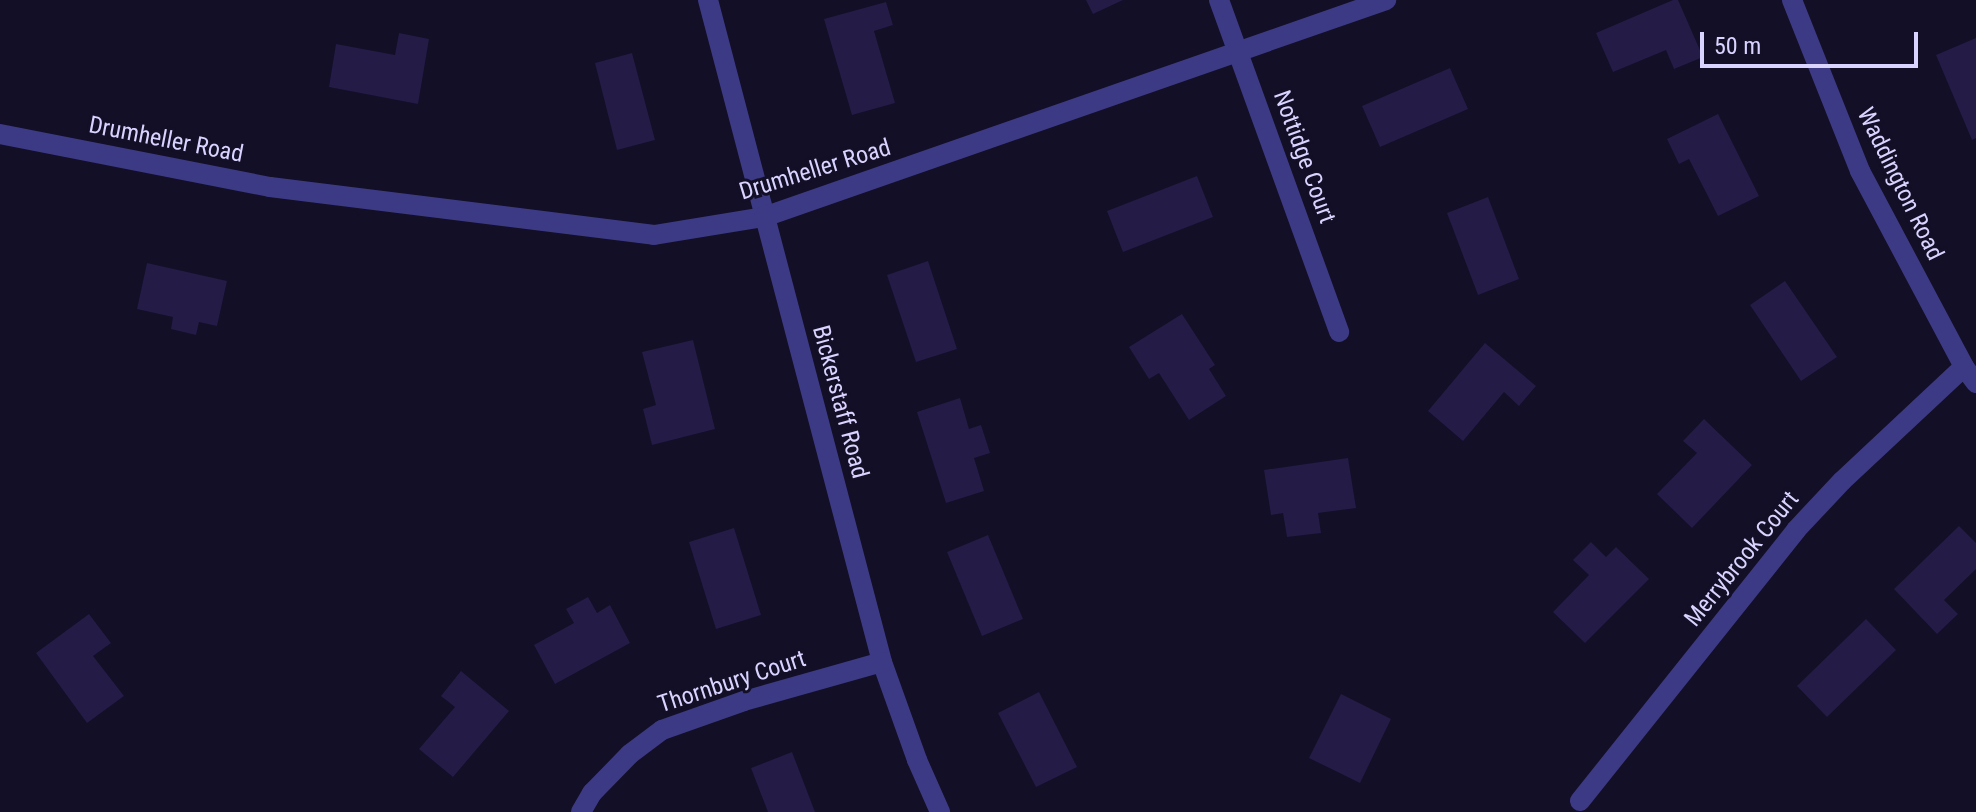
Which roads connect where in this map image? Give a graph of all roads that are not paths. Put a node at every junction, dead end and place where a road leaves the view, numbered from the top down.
1 (708, 0) edge
2 (1219, 0) edge
3 (1386, 0) edge
4 (1792, 0) edge
5 (1240, 53) junction
6 (0, 134) edge
7 (764, 217) junction
8 (1339, 332) dead end
9 (1970, 375) edge
10 (882, 662) junction
11 (1580, 801) dead end
12 (581, 812) edge
13 (940, 812) edge

1 - 7 street, Bickerstaff Road
2 - 5 street, Nottidge Court
3 - 5 street, Drumheller Road
4 - 9 street, Waddington Road
5 - 7 street, Drumheller Road
5 - 8 street, Nottidge Court
6 - 7 street, Drumheller Road
7 - 10 street, Bickerstaff Road
9 - 11 street, Merrybrook Court
10 - 12 street, Thornbury Court
10 - 13 street, Bickerstaff Road

